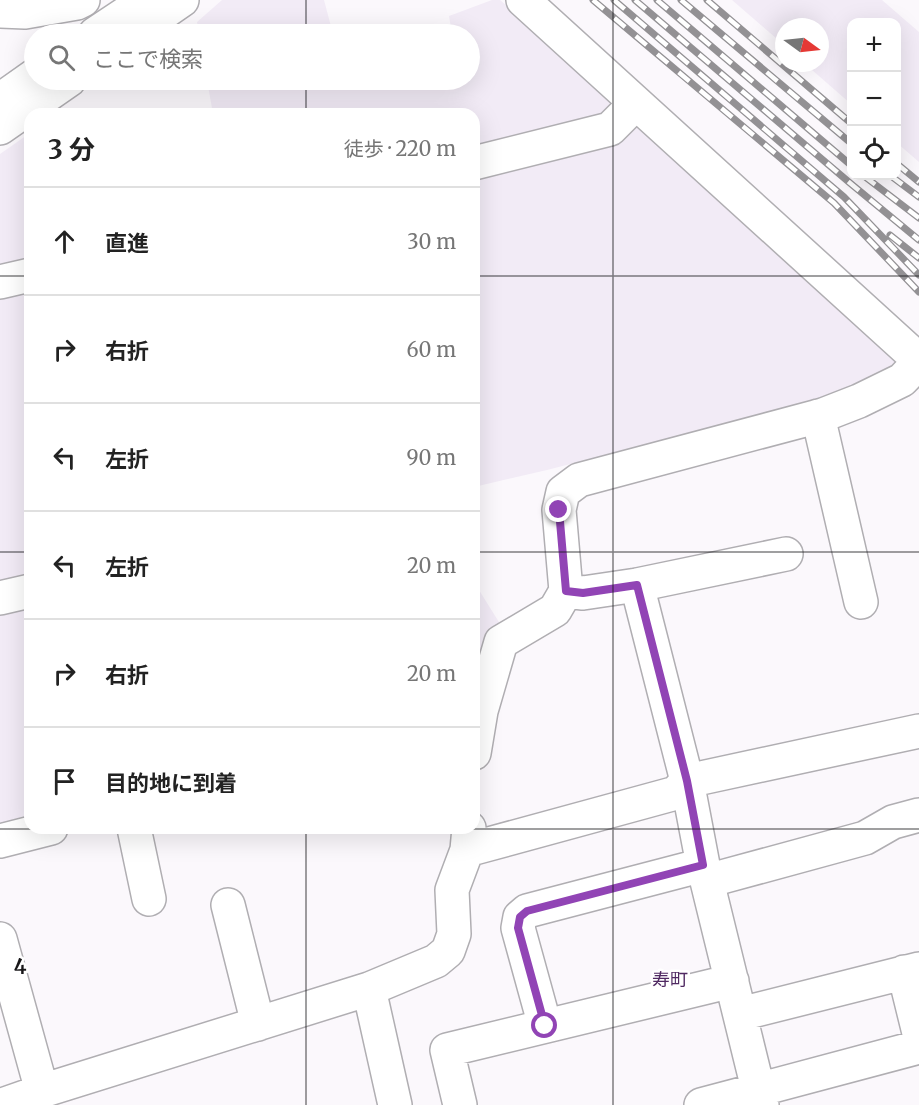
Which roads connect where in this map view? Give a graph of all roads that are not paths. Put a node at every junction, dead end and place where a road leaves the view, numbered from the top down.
1 (83, 0) edge
2 (146, 0) edge
3 (182, 0) edge
4 (523, 0) edge
5 (0, 11) edge
6 (110, 24) edge
7 (147, 24) edge
8 (24, 82) edge
9 (55, 90) edge
10 (2, 96) edge
11 (636, 103) junction
12 (29, 108) edge
13 (24, 111) edge
14 (0, 128) edge
15 (480, 162) edge
16 (24, 276) edge
17 (0, 282) edge
18 (919, 361) edge
19 (818, 416) junction
20 (786, 554) dead end
21 (637, 585) junction
22 (566, 591) junction
23 (24, 592) edge
24 (0, 598) edge
25 (861, 602) dead end
26 (480, 706) edge
27 (919, 731) edge
28 (687, 781) junction
29 (919, 816) edge
30 (27, 834) edge
31 (135, 834) edge
32 (468, 839) edge
33 (0, 841) edge
34 (705, 873) junction
35 (149, 899) dead end
36 (228, 905) dead end
37 (0, 939) edge
38 (911, 970) edge
39 (732, 981) junction
40 (369, 989) junction
41 (740, 1014) junction
42 (258, 1024) junction
43 (545, 1026) junction
44 (919, 1033) edge
45 (919, 1047) edge
46 (760, 1097) edge
47 (19, 1101) edge
48 (395, 1105) edge
49 (460, 1105) edge
50 (701, 1105) edge

1 - 5 street
2 - 6 street
3 - 7 street
4 - 11 street
8 - 10 street
9 - 12 street
11 - 15 street
11 - 18 street
13 - 14 street
16 - 17 street
18 - 19 street
19 - 22 street
19 - 25 street
20 - 21 street
21 - 22 street
21 - 28 street
22 - 26 street
23 - 24 street
27 - 28 street
28 - 32 street
28 - 34 street
29 - 34 street
30 - 33 street
31 - 35 street
32 - 40 street
34 - 39 street
34 - 43 street
36 - 42 street
37 - 47 street
38 - 41 street
38 - 44 street
39 - 41 street
39 - 43 street
40 - 42 street
40 - 48 street
41 - 46 street
42 - 47 street
43 - 49 street
45 - 46 street
46 - 50 street

